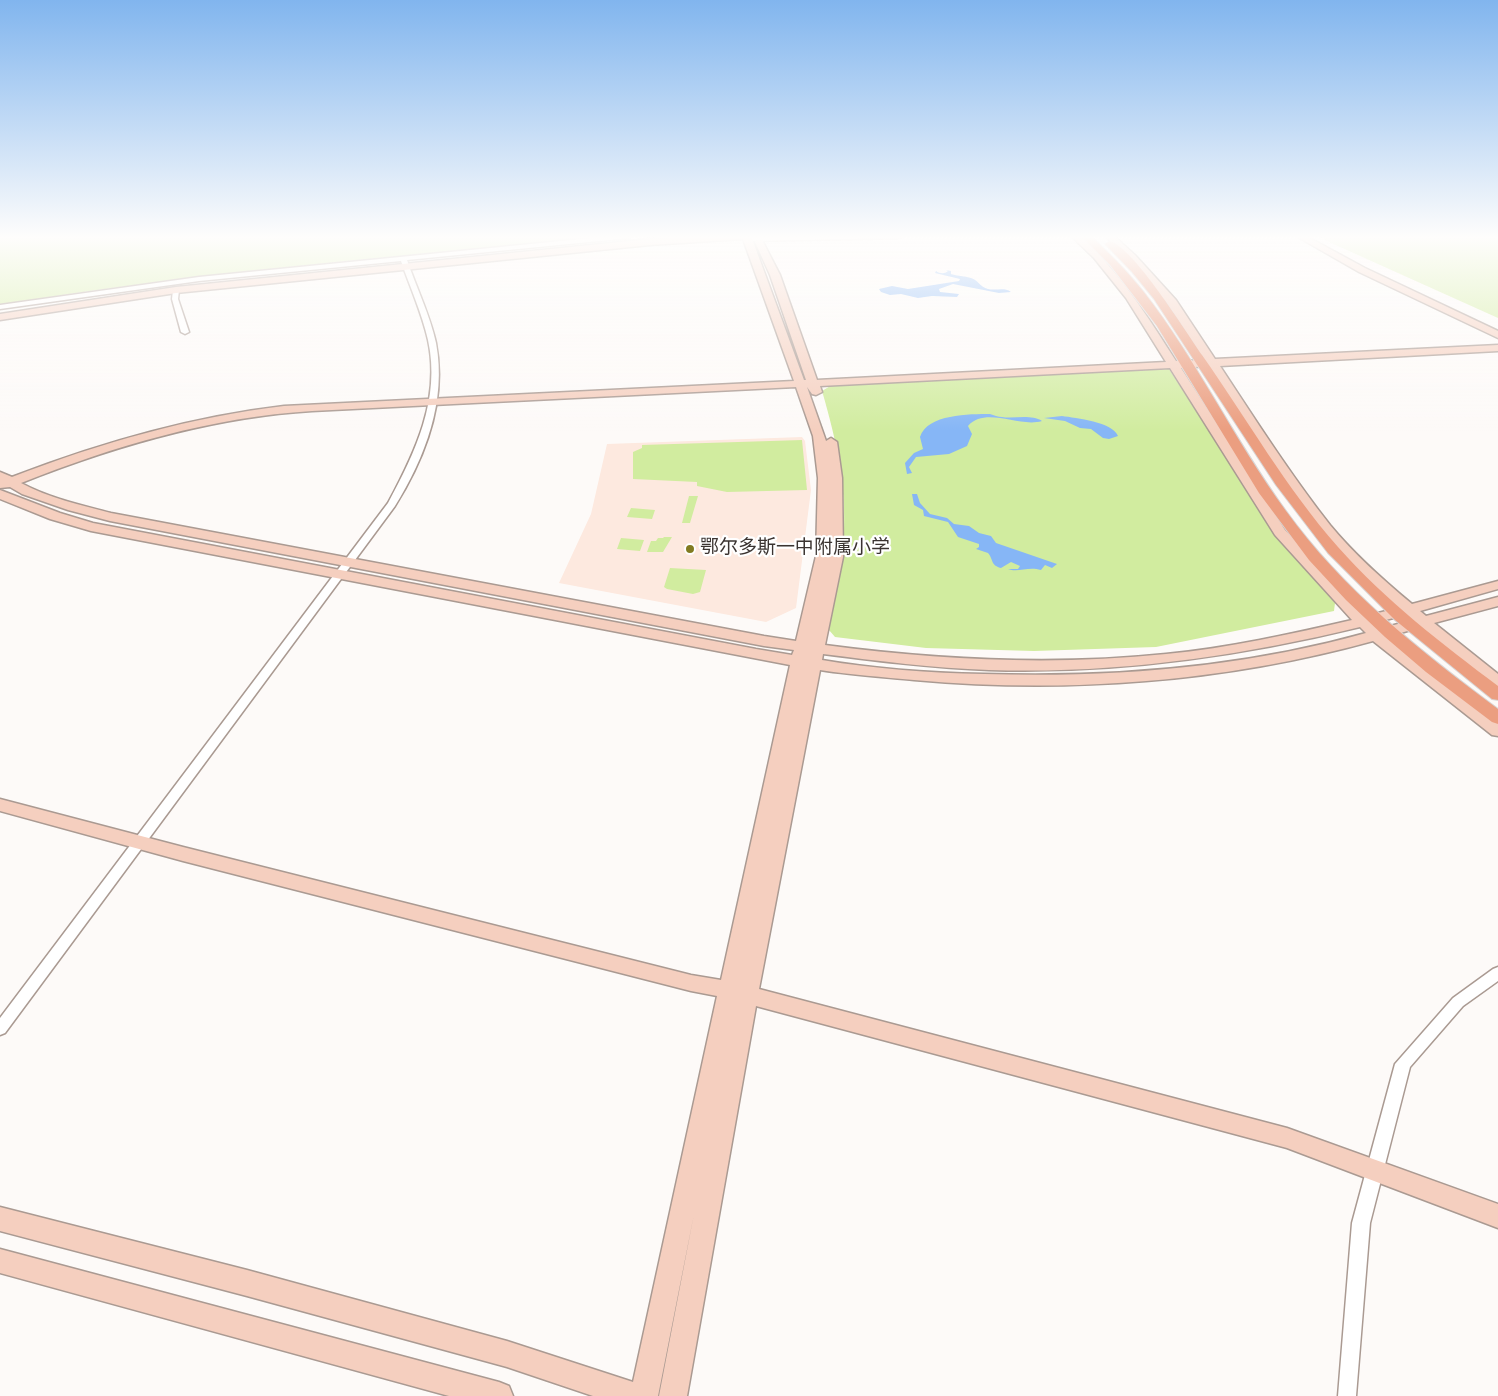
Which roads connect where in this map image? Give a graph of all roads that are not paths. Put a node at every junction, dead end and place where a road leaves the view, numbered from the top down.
1 (58, 301) edge
2 (103, 301) edge
3 (176, 301) edge
4 (418, 301) edge
5 (775, 301) edge
6 (1134, 301) edge
7 (1146, 301) edge
8 (1158, 301) edge
9 (1171, 301) edge
10 (1427, 301) edge
11 (1440, 301) edge
12 (0, 309) edge
13 (0, 317) edge
14 (1498, 328) edge
15 (185, 332) dead end
16 (1498, 335) edge
17 (1498, 346) edge
18 (1192, 362) junction
19 (807, 381) junction
20 (434, 400) junction
21 (4, 480) edge
22 (0, 494) edge
23 (349, 562) junction
24 (339, 575) junction
25 (1498, 586) edge
26 (1498, 601) edge
27 (1403, 611) junction
28 (1369, 620) junction
29 (1417, 623) junction
30 (1383, 633) junction
31 (807, 655) junction
32 (1498, 682) edge
33 (1498, 695) edge
34 (1498, 718) edge
35 (1498, 731) edge
36 (0, 805) edge
37 (139, 842) junction
38 (1498, 973) edge
39 (738, 993) junction
40 (0, 1029) edge
41 (1375, 1170) junction
42 (1498, 1216) edge
43 (0, 1219) edge
44 (0, 1262) edge
45 (499, 1396) edge
46 (634, 1396) edge
47 (644, 1396) edge
48 (673, 1396) edge
49 (1347, 1396) edge

1 - 12 street
2 - 13 street
3 - 15 street
4 - 20 street
5 - 19 street
6 - 18 street
7 - 18 main road
8 - 18 main road
9 - 18 street
10 - 16 street
11 - 14 street
17 - 18 street
18 - 19 street
18 - 27 main road
18 - 28 main road
19 - 20 street
19 - 31 street
20 - 21 street
20 - 23 street
21 - 23 street
22 - 24 street
23 - 24 street
23 - 31 street
24 - 31 street
24 - 37 street
25 - 27 street
26 - 29 street
27 - 28 street
27 - 29 main road
28 - 30 main road
28 - 31 street
29 - 30 street
29 - 32 street
29 - 33 main road
30 - 31 street
30 - 34 main road
30 - 35 street
31 - 39 street
36 - 37 street
37 - 39 street
37 - 40 street
38 - 41 street
39 - 41 street
39 - 47 street
39 - 48 street
41 - 42 street
41 - 49 street
43 - 46 street
44 - 45 main road

